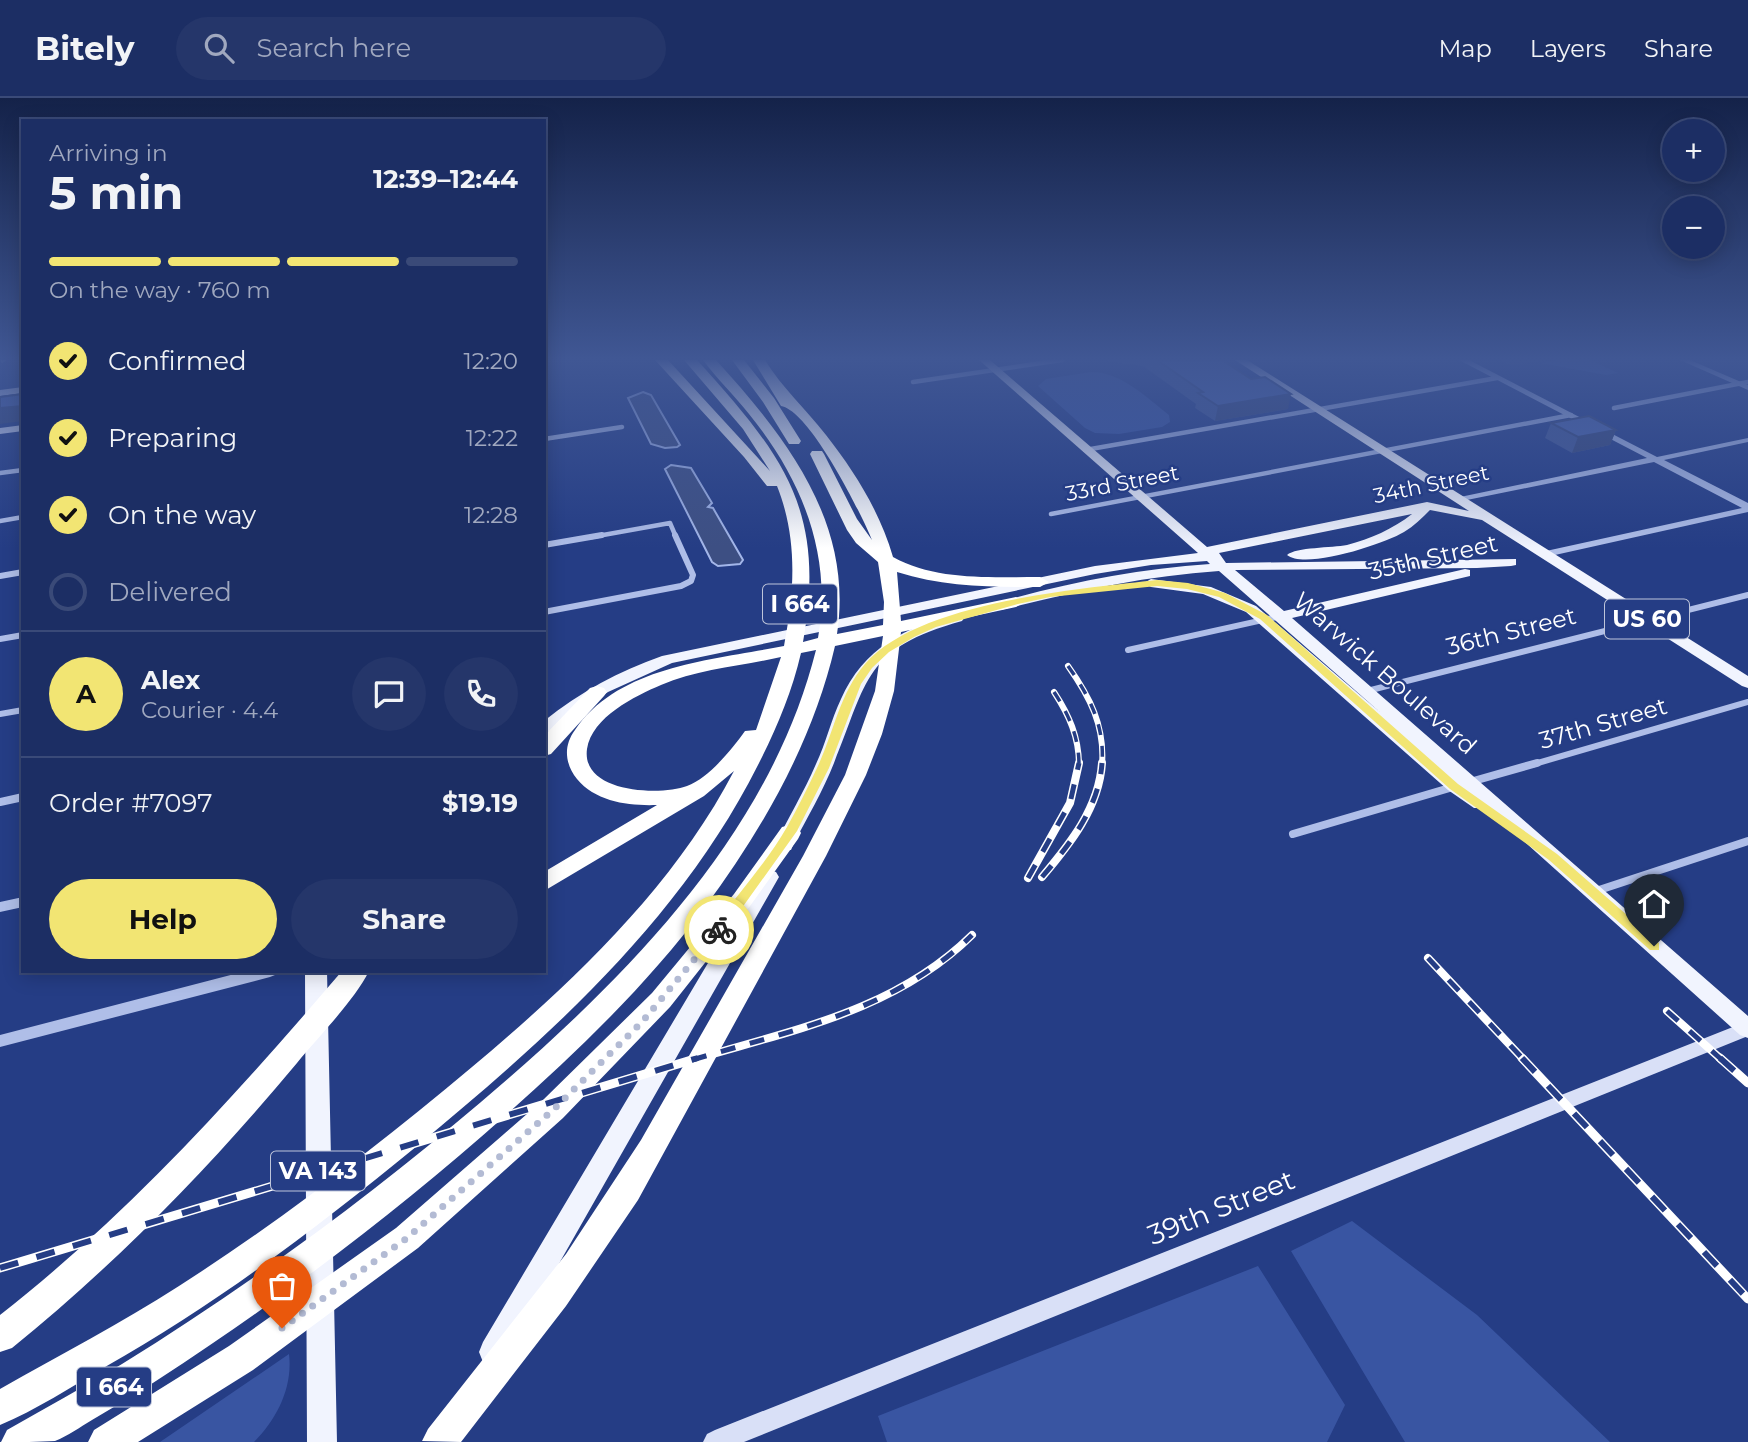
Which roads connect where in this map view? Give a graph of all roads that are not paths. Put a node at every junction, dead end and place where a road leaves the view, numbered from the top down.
1 (719, 423) edge
2 (742, 423) edge
3 (765, 423) edge
4 (782, 423) edge
5 (799, 423) edge
6 (806, 423) edge
7 (1054, 423) edge
8 (1239, 423) edge
9 (1338, 423) edge
10 (1531, 423) edge
11 (1586, 423) edge
12 (622, 427) dead end
13 (21, 428) edge
14 (0, 431) edge
15 (546, 439) edge
16 (1748, 440) edge
17 (1085, 450) junction
18 (1384, 451) junction
19 (1655, 459) junction
20 (21, 470) edge
21 (0, 473) edge
22 (1140, 497) junction
23 (1460, 500) junction
24 (1427, 506) junction
25 (1748, 508) edge
26 (1051, 514) dead end
27 (21, 517) edge
28 (0, 521) edge
29 (796, 523) junction
30 (1507, 529) junction
31 (546, 545) edge
32 (1204, 552) junction
33 (1546, 554) junction
34 (1288, 561) junction
35 (1511, 562) junction
36 (21, 572) edge
37 (0, 576) edge
38 (831, 584) junction
39 (1045, 588) junction
40 (1748, 595) edge
41 (1016, 602) junction
42 (546, 612) edge
43 (1281, 616) junction
44 (1649, 620) junction
45 (21, 635) edge
46 (0, 639) edge
47 (1128, 650) dead end
48 (727, 654) junction
49 (1748, 683) edge
50 (783, 684) junction
51 (1367, 691) junction
52 (597, 692) junction
53 (1748, 702) edge
54 (21, 709) edge
55 (0, 714) edge
56 (546, 728) edge
57 (546, 747) edge
58 (1462, 784) junction
59 (696, 791) junction
60 (21, 797) edge
61 (0, 802) edge
62 (790, 833) junction
63 (1293, 834) dead end
64 (1748, 841) edge
65 (546, 882) edge
66 (1593, 892) junction
67 (21, 902) edge
68 (0, 907) edge
69 (262, 973) edge
70 (316, 973) edge
71 (356, 973) edge
72 (1748, 1029) edge
73 (0, 1041) edge
74 (1, 1335) edge
75 (0, 1408) edge
76 (19, 1442) edge
77 (106, 1442) edge
78 (322, 1442) edge
79 (440, 1442) edge
80 (715, 1442) edge

1 - 29 highway
2 - 29 highway, I 664
3 - 38 highway, I 664
4 - 38 highway
5 - 39 highway
6 - 79 highway
7 - 17 main road, Warwick Boulevard
8 - 17 street
9 - 18 main road, US 60
10 - 18 street, 33rd Street
11 - 19 street
12 - 15 street
13 - 14 main road
16 - 19 street, 34th Street
17 - 22 main road, Warwick Boulevard
18 - 22 street, 33rd Street
18 - 23 main road, US 60
19 - 23 street, 34th Street
19 - 25 street
20 - 21 street
22 - 26 street, 33rd Street
22 - 32 main road, Warwick Boulevard
23 - 24 main road, 34th Street
23 - 30 main road, US 60
24 - 30 main road
24 - 32 main road, 34th Street
24 - 34 main road
25 - 33 street, 35th Street
27 - 28 street
29 - 50 highway, I 664
30 - 33 main road, US 60
31 - 42 street
32 - 43 main road, Warwick Boulevard
33 - 35 main road, 35th Street
33 - 44 main road, US 60
34 - 35 main road
34 - 39 main road
35 - 43 main road, 35th Street
36 - 37 street
38 - 76 highway, I 664
39 - 41 main road
39 - 48 main road
39 - 58 main road
40 - 44 street, 36th Street
41 - 48 highway
41 - 62 main road
43 - 47 street, 35th Street
43 - 51 main road, Warwick Boulevard
44 - 49 main road, US 60
44 - 51 street, 36th Street
45 - 46 street
48 - 52 main road
48 - 59 highway
50 - 59 highway
50 - 75 highway, I 664
51 - 58 main road, Warwick Boulevard
52 - 56 main road
52 - 57 highway
53 - 58 street, 37th Street
54 - 55 street
58 - 63 street, 37th Street
58 - 66 main road
59 - 65 highway
60 - 61 street
62 - 77 highway
62 - 79 main road
64 - 66 street
66 - 72 main road
67 - 68 street
69 - 73 street
70 - 78 main road, VA 143
71 - 74 highway
72 - 80 main road, 39th Street

